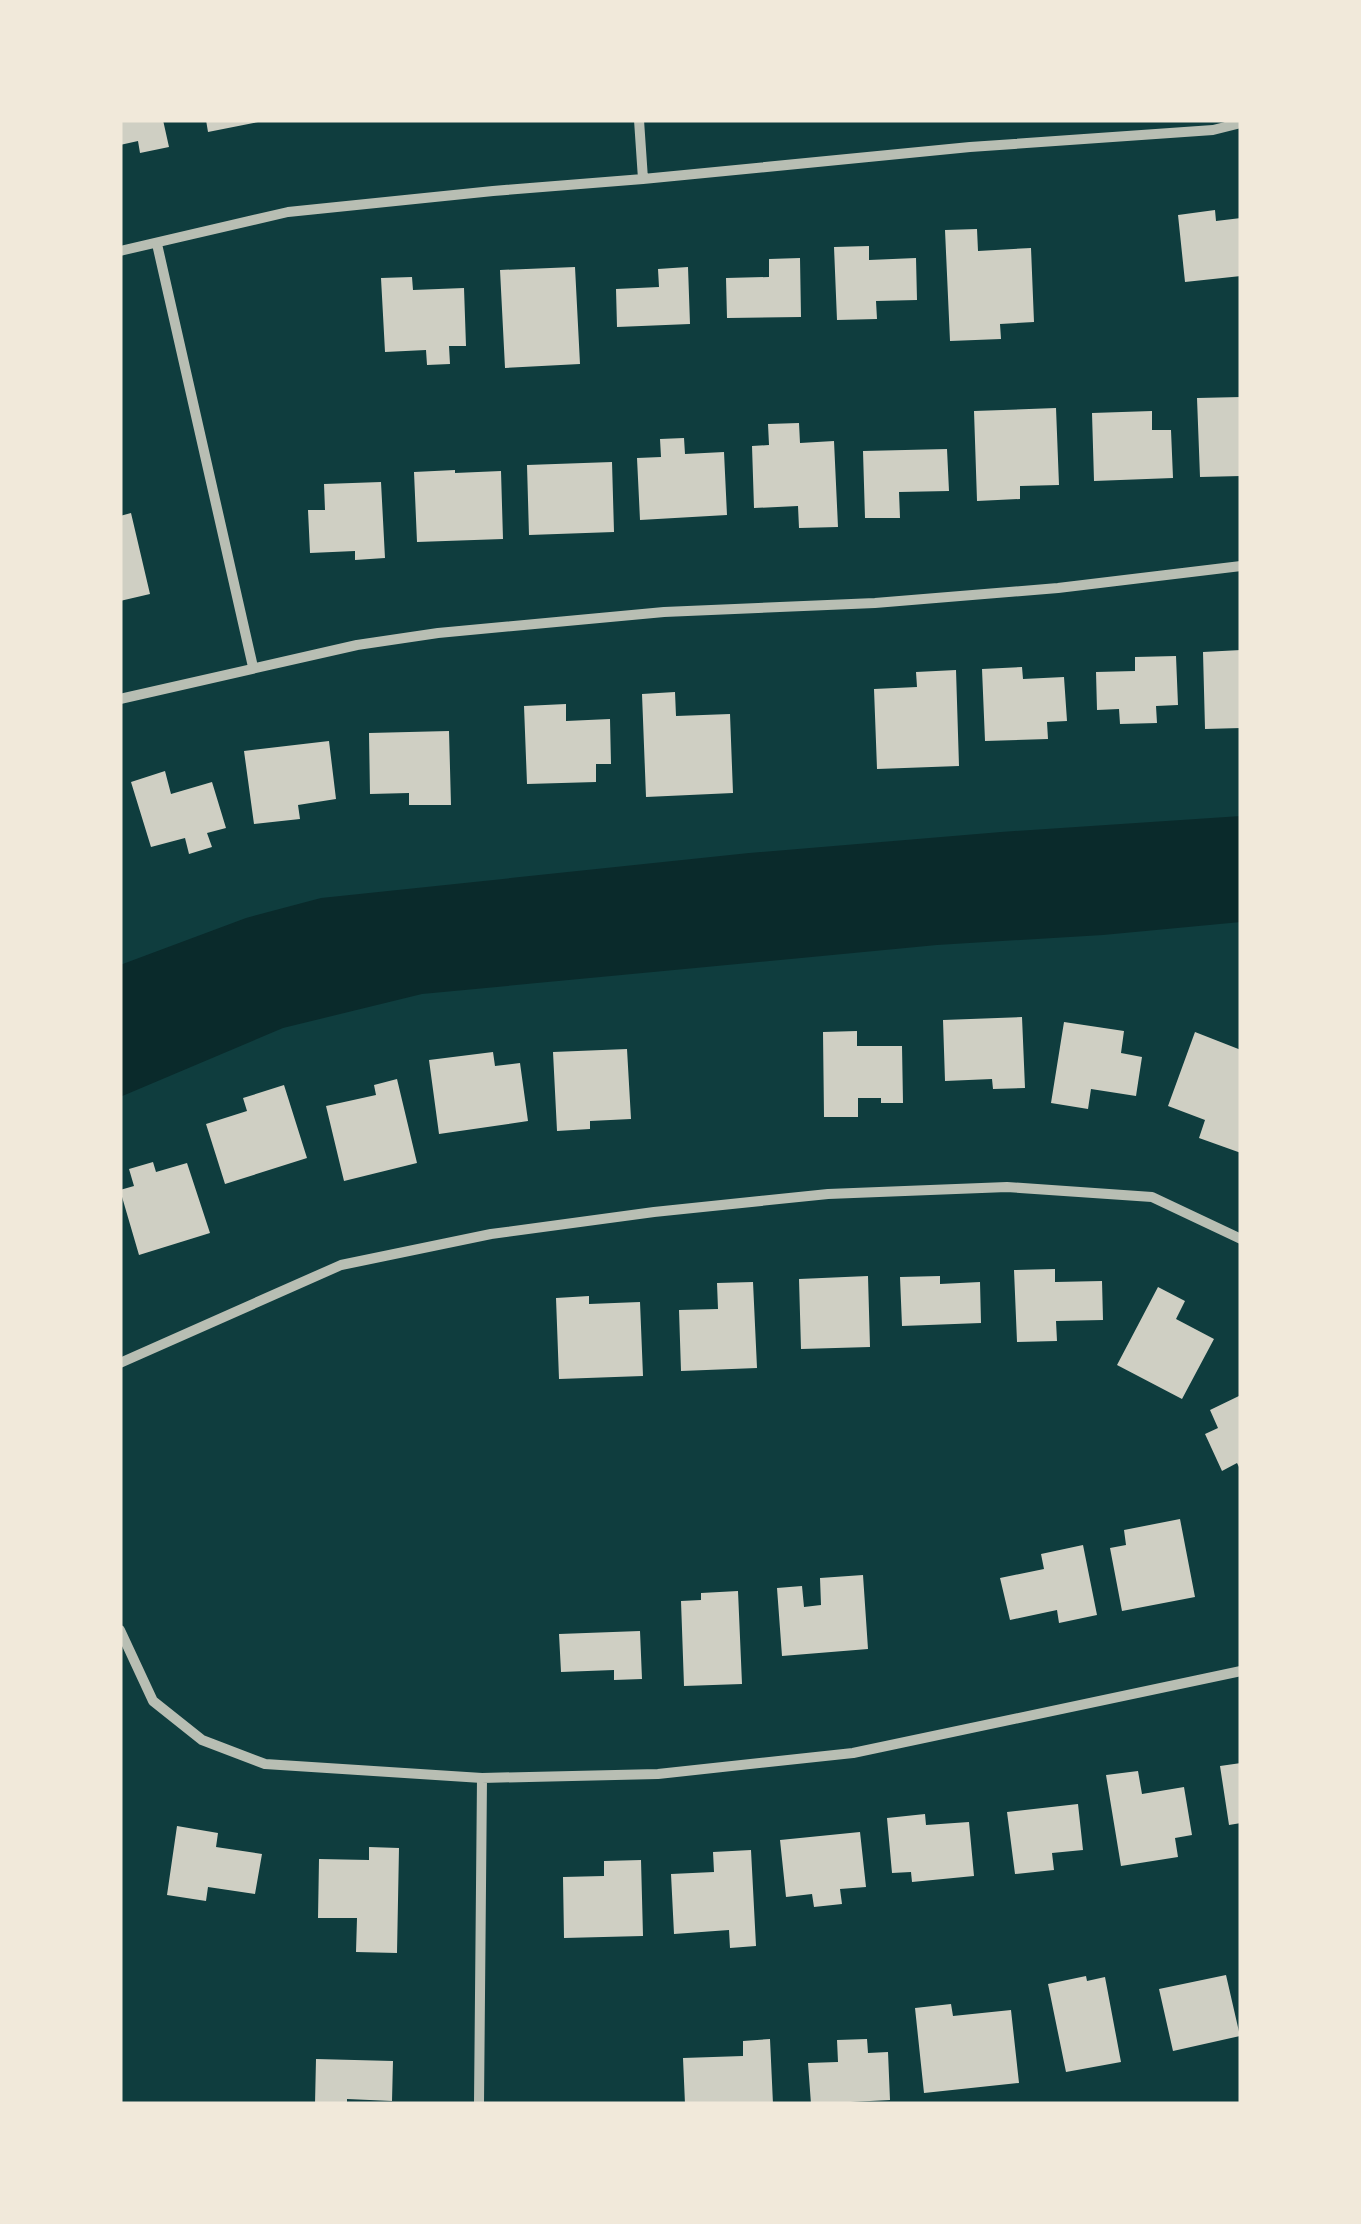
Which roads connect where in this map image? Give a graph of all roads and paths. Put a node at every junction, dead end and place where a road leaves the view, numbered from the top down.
1 (639, 120) edge
2 (1241, 123) edge
3 (644, 179) junction
4 (157, 244) junction
5 (120, 250) edge
6 (1241, 566) edge
7 (253, 667) junction
8 (120, 699) edge
9 (1241, 1238) edge
10 (120, 1363) edge
11 (120, 1630) edge
12 (1241, 1671) edge
13 (482, 1778) junction
14 (479, 2104) edge

1 - 3 street
2 - 3 street
3 - 4 street
4 - 5 street
4 - 7 street
6 - 7 street
7 - 8 street
9 - 10 street
11 - 13 street
12 - 13 street
13 - 14 street

